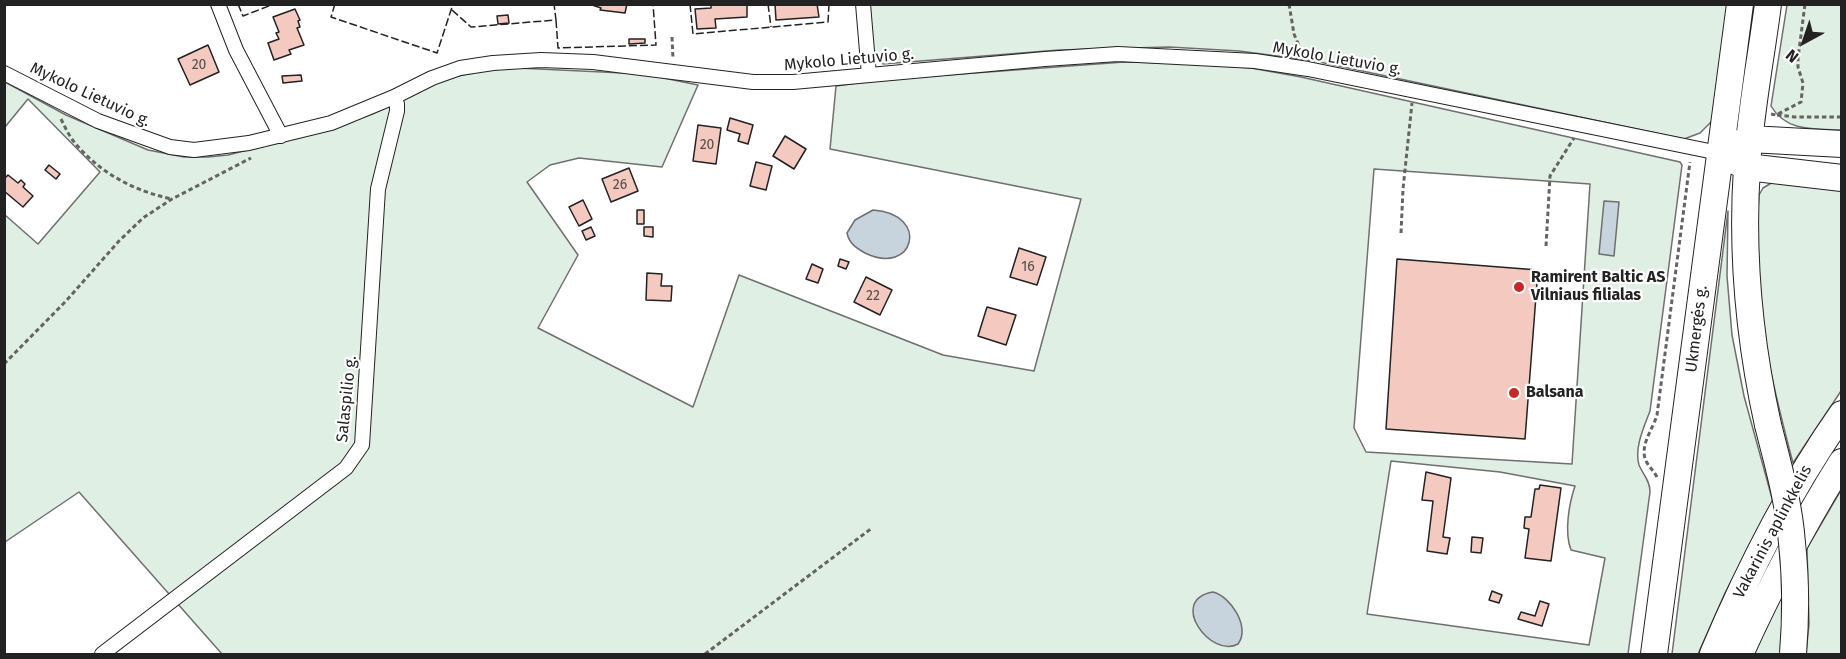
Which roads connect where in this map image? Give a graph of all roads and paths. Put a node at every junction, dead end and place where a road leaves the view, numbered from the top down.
1 (218, 4) edge
2 (863, 4) edge
3 (1289, 4) edge
4 (1740, 4) edge
5 (1768, 4) edge
6 (1805, 4) edge
7 (672, 37) dead end
8 (1308, 69) junction
9 (674, 71) junction
10 (4, 73) edge
11 (869, 75) junction
12 (1413, 90) junction
13 (394, 97) junction
14 (63, 104) junction
15 (1785, 111) dead end
16 (1776, 114) dead end
17 (1842, 117) edge
18 (1584, 124) junction
19 (281, 136) junction
20 (1750, 138) junction
21 (1842, 144) edge
22 (1692, 147) junction
23 (1719, 153) junction
24 (1747, 167) junction
25 (1842, 178) edge
26 (172, 199) junction
27 (1401, 233) dead end
28 (1546, 246) dead end
29 (4, 364) edge
30 (1842, 414) edge
31 (1842, 462) edge
32 (1657, 478) dead end
33 (872, 528) dead end
34 (102, 654) edge
35 (705, 654) edge
36 (1654, 654) edge
37 (1713, 654) edge
38 (1740, 654) edge
39 (1793, 654) edge

1 - 19 street
2 - 11 street
3 - 8 path
4 - 23 highway, Ukmergės g.
5 - 20 highway
6 - 15 path
7 - 9 path
8 - 11 street, Mykolo Lietuvio g.
8 - 12 street, Mykolo Lietuvio g.
9 - 11 street, Mykolo Lietuvio g.
9 - 13 street, Mykolo Lietuvio g.
10 - 14 street, Mykolo Lietuvio g.
12 - 18 street, Mykolo Lietuvio g.
12 - 27 path
13 - 19 street, Mykolo Lietuvio g.
13 - 34 street, Salaspilio g.
14 - 19 street, Mykolo Lietuvio g.
14 - 26 path
16 - 17 path
18 - 22 street, Mykolo Lietuvio g.
18 - 28 path
19 - 26 path
20 - 21 highway
20 - 23 highway
20 - 24 highway
22 - 23 street, Mykolo Lietuvio g.
22 - 32 path
23 - 24 highway
23 - 36 highway, Ukmergės g.
24 - 25 highway
24 - 39 highway, bridge
26 - 29 path
30 - 37 highway, Vakarinis aplinkkelis
31 - 38 highway, Vakarinis aplinkkelis
33 - 35 path

